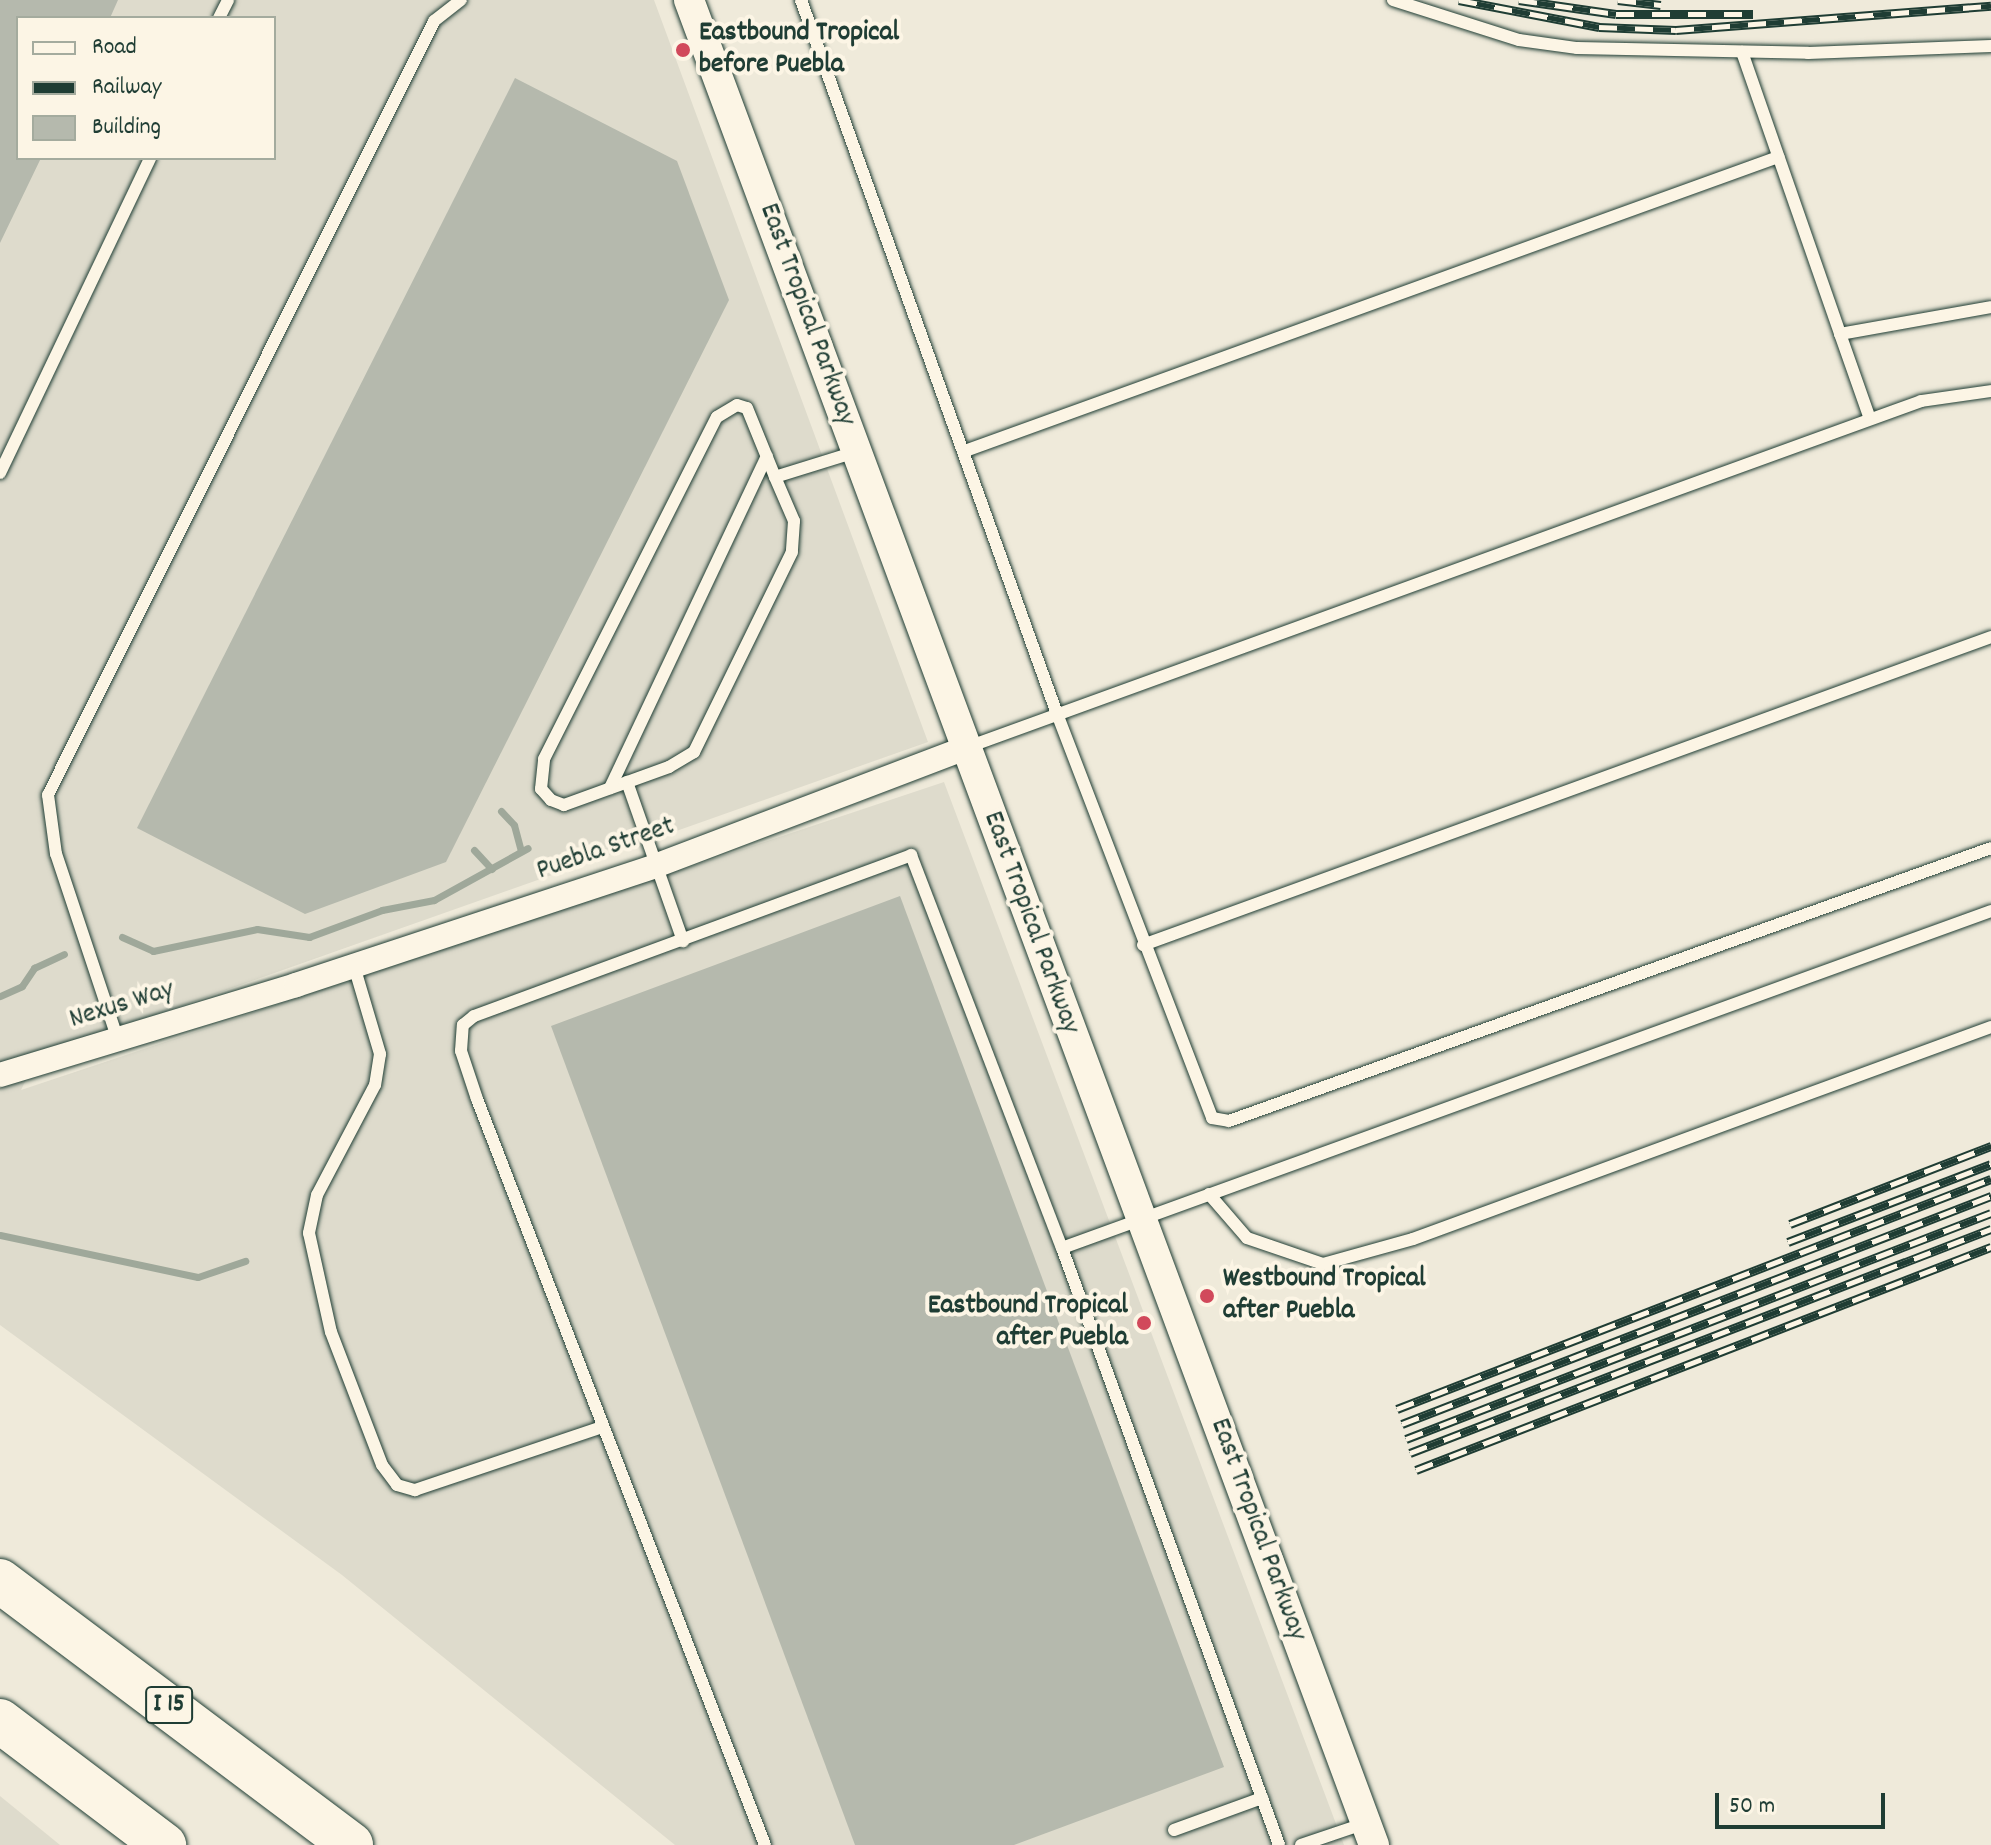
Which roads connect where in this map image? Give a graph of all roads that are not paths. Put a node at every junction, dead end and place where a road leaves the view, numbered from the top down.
1 (461, 0) edge
2 (689, 0) edge
3 (801, 0) edge
4 (1393, 0) edge
5 (1991, 46) edge
6 (1742, 52) junction
7 (1778, 157) junction
8 (149, 160) edge
9 (1991, 307) edge
10 (1840, 334) junction
11 (1991, 391) edge
12 (1870, 419) junction
13 (965, 451) junction
14 (856, 452) junction
15 (767, 456) junction
16 (0, 473) edge
17 (775, 477) junction
18 (1991, 637) edge
19 (1056, 711) junction
20 (965, 748) junction
21 (627, 782) junction
22 (610, 788) junction
23 (1991, 848) edge
24 (655, 866) junction
25 (1991, 911) edge
26 (683, 941) junction
27 (1143, 945) junction
28 (354, 966) junction
29 (262, 995) joint
30 (1991, 1027) edge
31 (117, 1037) junction
32 (0, 1075) edge
33 (1209, 1194) junction
34 (1140, 1219) junction
35 (1062, 1248) junction
36 (602, 1427) junction
37 (0, 1581) edge
38 (0, 1721) edge
39 (1262, 1798) junction
40 (1174, 1830) dead end
41 (1370, 1834) edge
42 (347, 1841) edge
43 (164, 1845) edge
44 (765, 1845) edge
45 (1279, 1845) edge
46 (1301, 1845) edge

1 - 31 lane
2 - 14 street, East Tropical Parkway
3 - 13 lane
4 - 6 lane
5 - 6 lane
6 - 7 lane
7 - 10 lane
7 - 13 lane
8 - 16 lane
9 - 10 lane
10 - 12 lane
11 - 12 lane
12 - 19 lane
13 - 19 lane
14 - 17 lane
14 - 20 street, East Tropical Parkway
15 - 17 lane
15 - 22 lane
15 - 22 lane
17 - 21 lane
18 - 27 lane
19 - 20 lane
19 - 27 lane
20 - 24 street, Puebla Street
20 - 34 street, East Tropical Parkway
21 - 22 lane
21 - 24 lane
23 - 27 lane
24 - 26 lane
24 - 28 street, Puebla Street
25 - 33 lane
26 - 35 lane
26 - 36 lane
28 - 29 street, Puebla Street
28 - 36 lane
29 - 31 street, Nexus Way
30 - 33 lane
31 - 32 street, Nexus Way
33 - 34 lane
34 - 35 lane
34 - 41 street, East Tropical Parkway
35 - 39 lane
36 - 44 lane
37 - 42 highway, I 15
38 - 43 highway
39 - 40 lane
39 - 45 lane
41 - 46 lane

